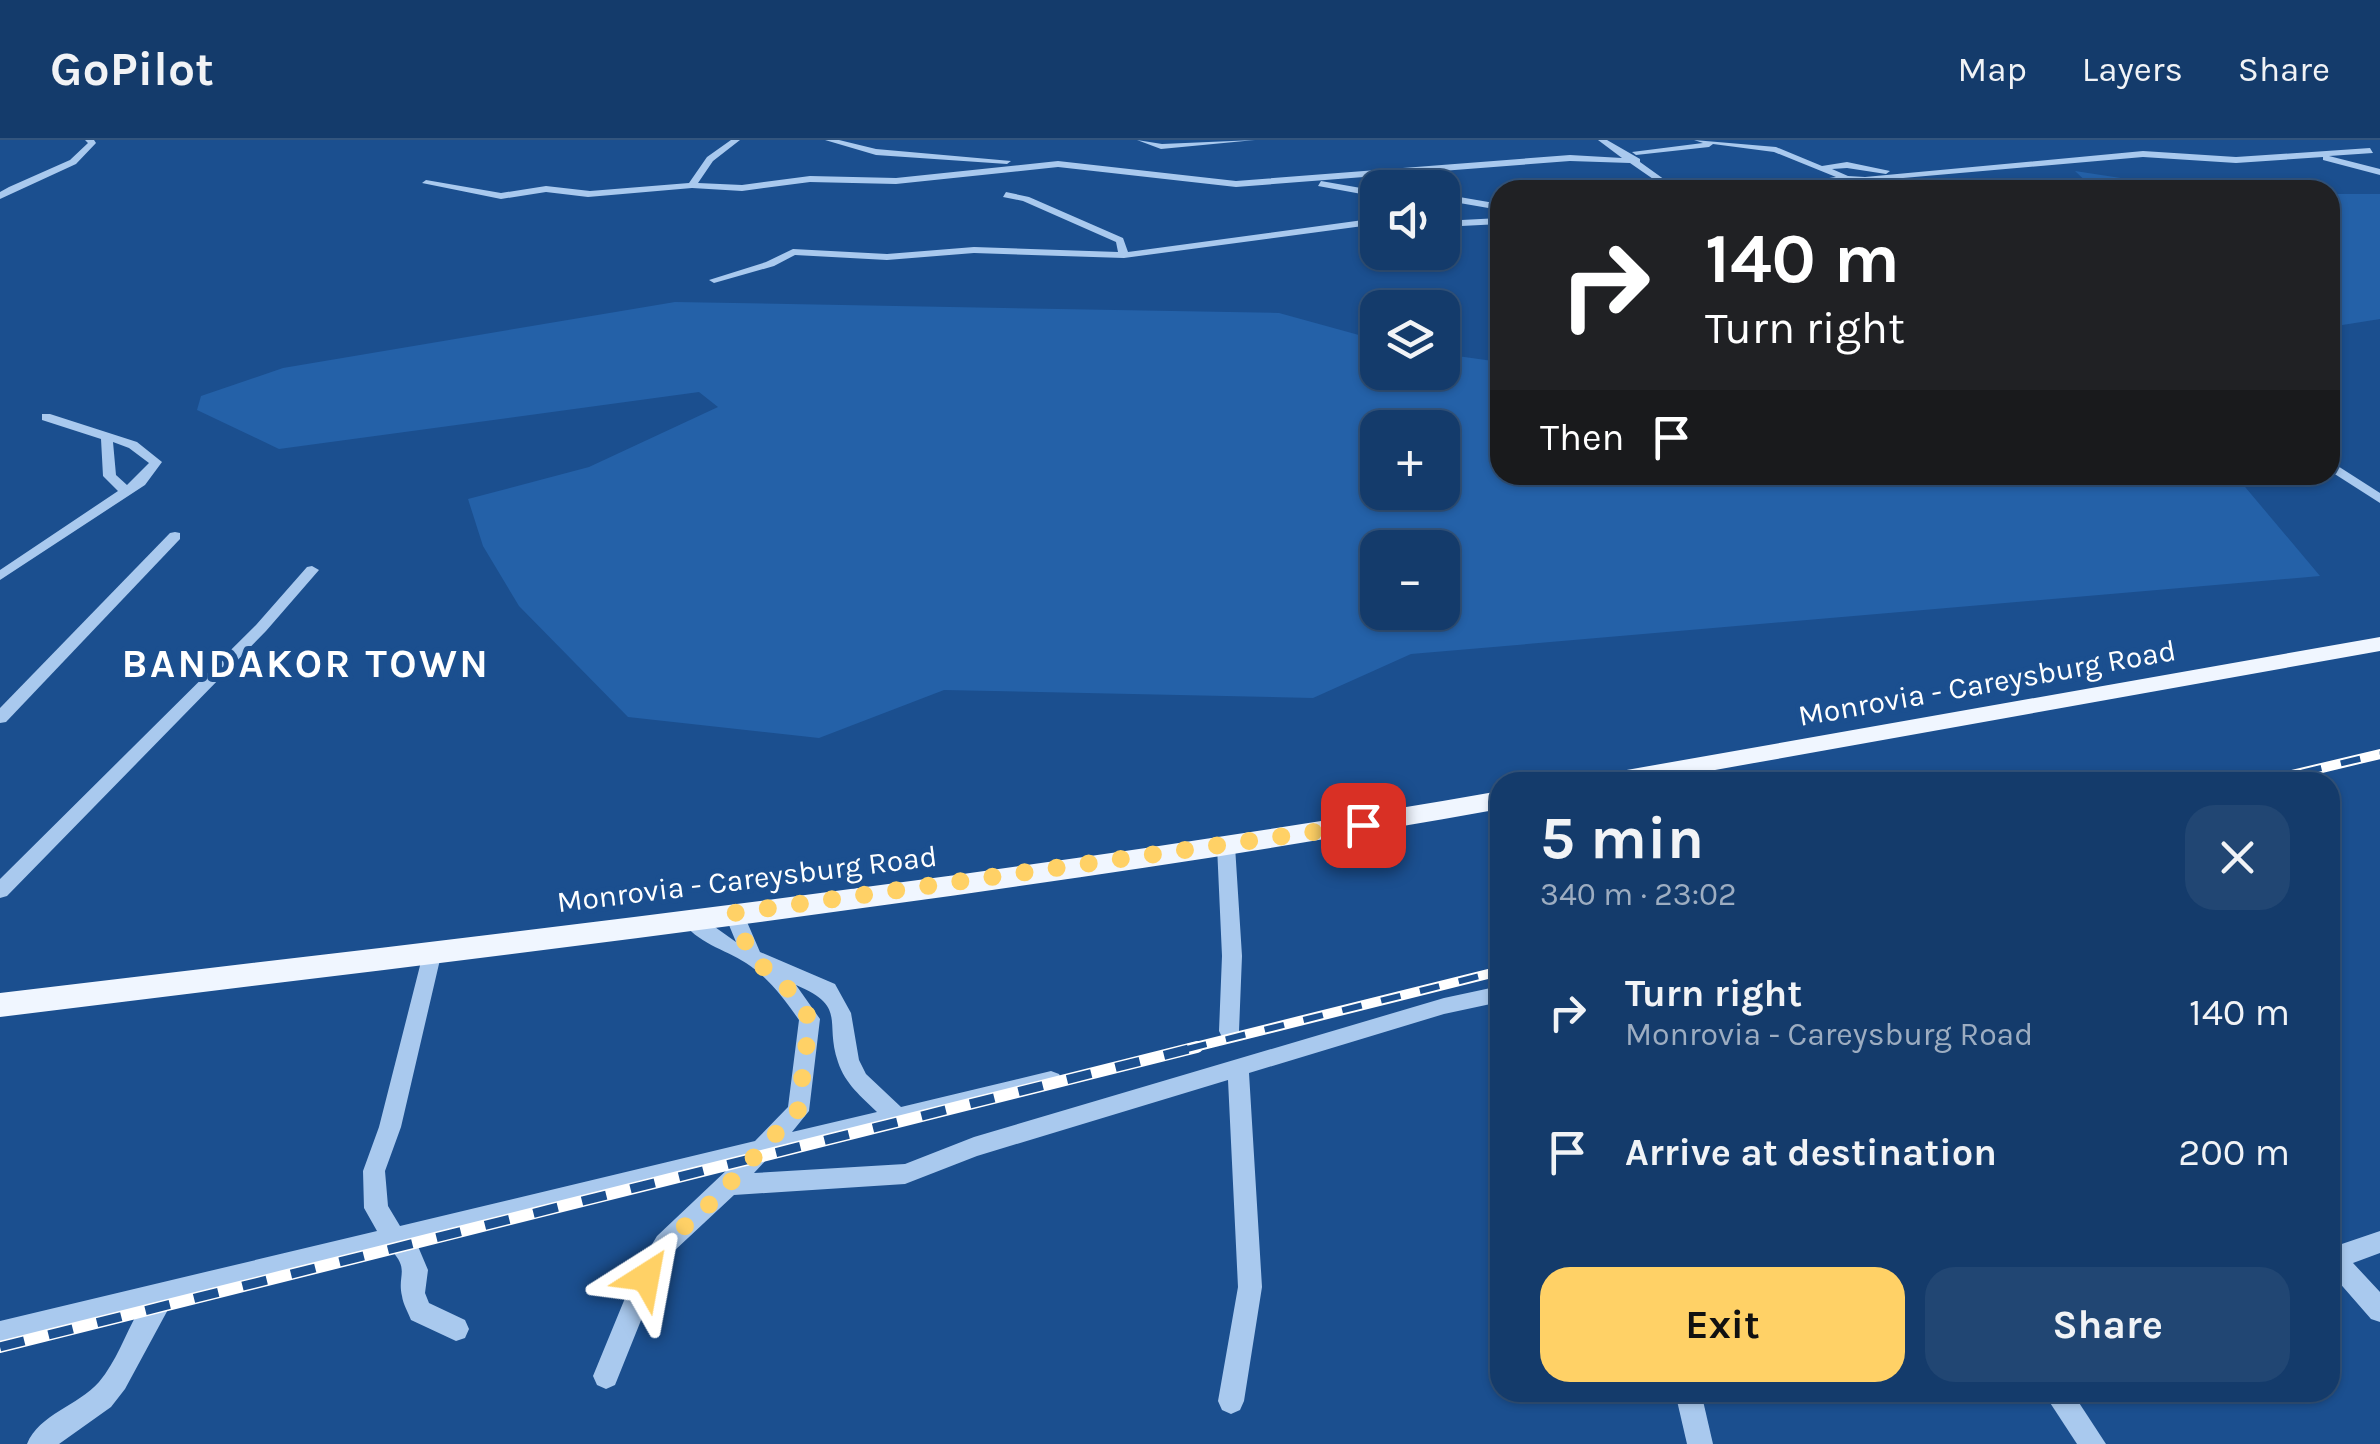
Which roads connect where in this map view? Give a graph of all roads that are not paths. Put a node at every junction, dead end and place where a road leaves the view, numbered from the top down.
1 (89, 140) edge
2 (736, 140) edge
3 (829, 140) edge
4 (1141, 140) edge
5 (1251, 140) edge
6 (1603, 140) edge
7 (1698, 140) edge
8 (1714, 145) junction
9 (1152, 146) junction
10 (2370, 151) dead end
11 (2316, 154) junction
12 (1636, 157) junction
13 (1058, 164) junction
14 (1822, 168) junction
15 (2380, 172) edge
16 (960, 174) junction
17 (1140, 174) junction
18 (1919, 176) junction
19 (1846, 178) junction
20 (1311, 180) junction
21 (1663, 180) edge
22 (1832, 180) edge
23 (426, 183) dead end
24 (970, 184) dead end
25 (692, 185) junction
26 (1360, 190) edge
27 (1006, 195) dead end
28 (0, 196) edge
29 (1460, 199) edge
30 (1490, 205) edge
31 (1490, 222) edge
32 (1360, 223) edge
33 (1460, 223) edge
34 (1124, 256) junction
35 (714, 280) dead end
36 (46, 417) dead end
37 (106, 440) junction
38 (2340, 471) edge
39 (126, 491) junction
40 (2380, 499) edge
41 (175, 536) dead end
42 (312, 570) dead end
43 (0, 576) edge
44 (2380, 644) edge
45 (0, 718) edge
46 (1660, 772) edge
47 (1490, 802) edge
48 (1226, 846) junction
49 (0, 891) edge
50 (734, 913) junction
51 (690, 920) junction
52 (432, 951) junction
53 (751, 956) junction
54 (1490, 996) edge
55 (0, 1005) edge
56 (1228, 1031) dead end
57 (1238, 1068) junction
58 (1051, 1080) dead end
59 (897, 1116) junction
60 (761, 1150) junction
61 (727, 1184) junction
62 (394, 1238) junction
63 (2380, 1242) edge
64 (2340, 1256) edge
65 (2340, 1268) edge
66 (165, 1292) junction
67 (2380, 1310) edge
68 (456, 1328) dead end
69 (0, 1333) edge
70 (606, 1376) dead end
71 (1231, 1401) dead end
72 (1690, 1402) edge
73 (2063, 1402) edge
74 (40, 1444) edge
75 (1700, 1444) edge
76 (2094, 1444) edge

1 - 28 street
2 - 25 street
3 - 13 street
4 - 9 street
5 - 9 street
6 - 12 street
7 - 8 street
8 - 12 street
8 - 14 street
9 - 17 street
10 - 11 street
11 - 15 street
11 - 18 street
12 - 20 street
12 - 21 street
13 - 16 street
13 - 17 street
14 - 18 street
14 - 19 street
16 - 24 street
16 - 25 street
17 - 20 street
18 - 19 street
19 - 22 street
20 - 26 street
23 - 25 street
27 - 34 street
29 - 30 street
31 - 33 street
32 - 34 street
34 - 35 street
36 - 37 street
37 - 39 street
37 - 39 street
38 - 40 street
39 - 43 street
41 - 45 street
42 - 49 street
44 - 46 main road, Monrovia - Careysburg Road
47 - 48 main road, Monrovia - Careysburg Road
48 - 50 main road, Monrovia - Careysburg Road
48 - 56 street
50 - 51 main road, Monrovia - Careysburg Road
50 - 53 street
51 - 52 main road, Monrovia - Careysburg Road
51 - 53 street
52 - 55 main road, Monrovia - Careysburg Road
52 - 62 street
53 - 59 street
53 - 60 street
54 - 57 street
57 - 61 street
57 - 71 street
58 - 59 street
59 - 60 street
60 - 61 street
60 - 62 street
61 - 70 street
62 - 66 street
62 - 68 street
63 - 64 street
65 - 67 street
66 - 69 street
66 - 74 street
72 - 75 street
73 - 76 street

